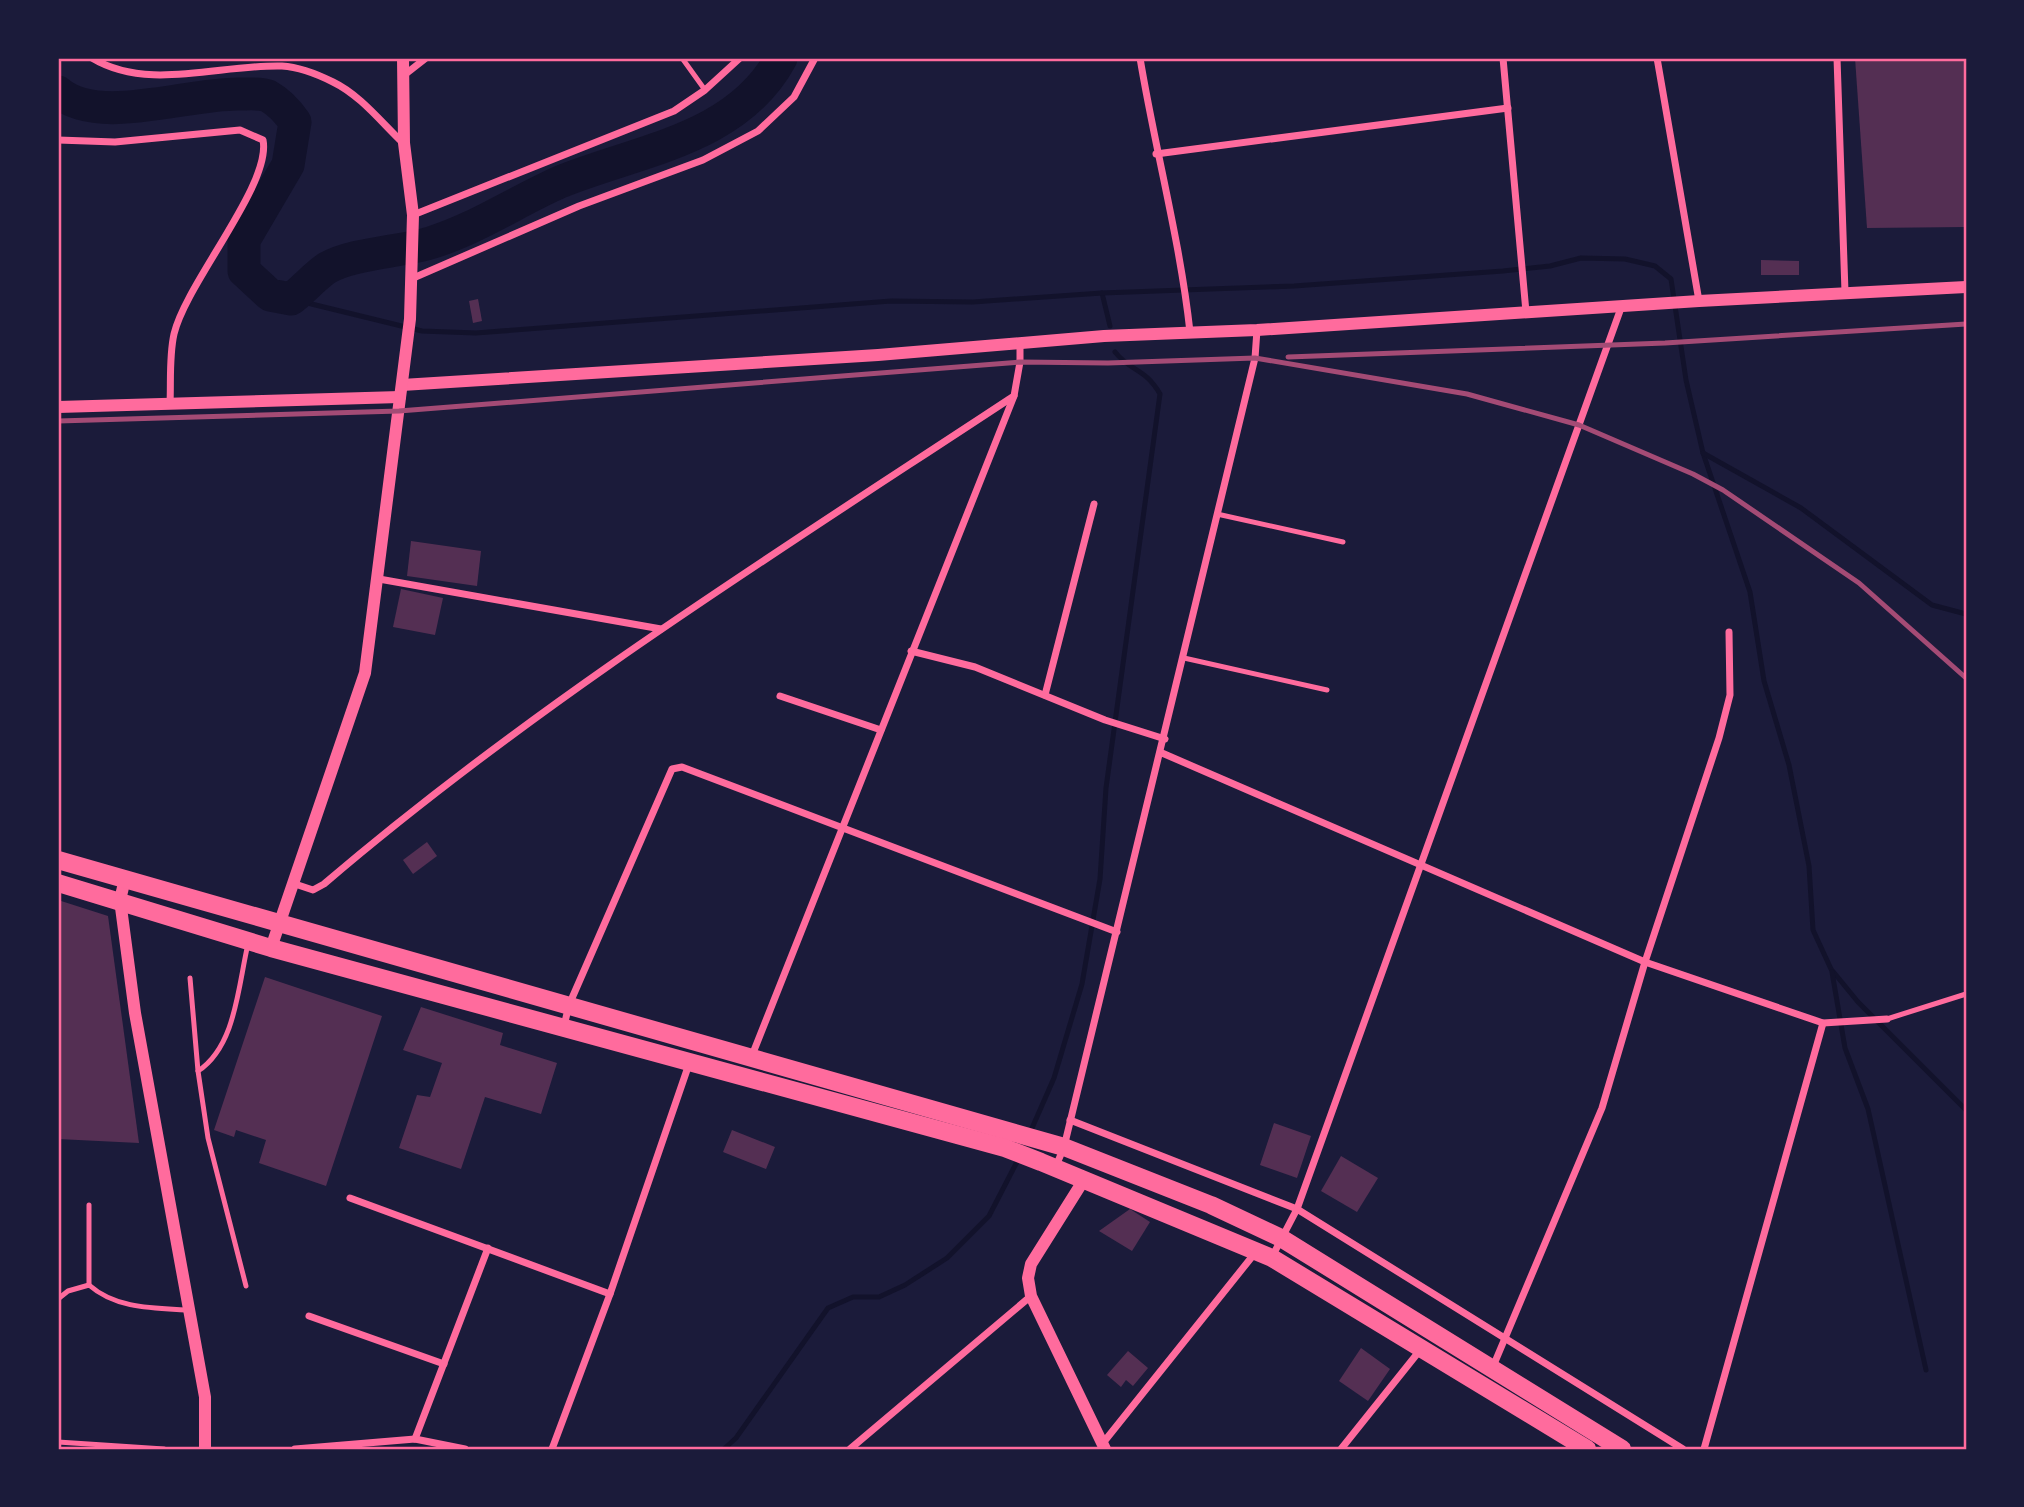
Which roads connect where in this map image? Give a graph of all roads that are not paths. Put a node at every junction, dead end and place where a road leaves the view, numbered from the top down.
1 (92, 58) edge
2 (403, 58) edge
3 (426, 58) edge
4 (681, 58) edge
5 (740, 58) edge
6 (815, 58) edge
7 (1140, 58) edge
8 (1503, 58) edge
9 (1657, 58) edge
10 (1837, 58) edge
11 (403, 77) junction
12 (705, 90) junction
13 (1508, 108) junction
14 (58, 140) edge
15 (404, 143) junction
16 (1156, 154) junction
17 (413, 215) junction
18 (412, 273) junction
19 (1966, 287) edge
20 (1845, 292) junction
21 (1694, 301) junction
22 (1621, 308) junction
23 (1526, 312) junction
24 (1257, 330) junction
25 (1190, 332) junction
26 (1020, 342) junction
27 (401, 391) junction
28 (1014, 396) junction
29 (170, 404) junction
30 (58, 407) edge
31 (1094, 504) dead end
32 (1217, 514) junction
33 (1343, 542) dead end
34 (379, 579) junction
35 (661, 629) junction
36 (1729, 632) dead end
37 (911, 651) junction
38 (1184, 658) junction
39 (1327, 690) dead end
40 (1045, 695) junction
41 (780, 696) dead end
42 (881, 730) junction
43 (1165, 740) junction
44 (1162, 752) junction
45 (841, 829) junction
46 (58, 860) edge
47 (1421, 867) junction
48 (125, 878) junction
49 (58, 883) edge
50 (292, 883) junction
51 (120, 900) junction
52 (277, 925) junction
53 (1117, 932) junction
54 (249, 941) junction
55 (271, 948) junction
56 (1644, 962) junction
57 (190, 978) dead end
58 (1966, 994) edge
59 (569, 1005) junction
60 (1887, 1019) joint
61 (1823, 1023) junction
62 (564, 1026) junction
63 (751, 1057) junction
64 (690, 1063) junction
65 (198, 1071) junction
66 (746, 1076) junction
67 (1070, 1120) junction
68 (1063, 1147) junction
69 (1048, 1164) junction
70 (1085, 1178) junction
71 (350, 1198) dead end
72 (89, 1205) dead end
73 (1297, 1209) junction
74 (1281, 1238) junction
75 (488, 1248) junction
76 (1264, 1254) junction
77 (89, 1285) junction
78 (246, 1286) dead end
79 (610, 1294) junction
80 (1031, 1296) junction
81 (58, 1299) edge
82 (191, 1310) junction
83 (309, 1316) dead end
84 (1505, 1339) junction
85 (1422, 1348) junction
86 (444, 1363) junction
87 (1492, 1368) junction
88 (1484, 1385) junction
89 (415, 1439) junction
90 (58, 1442) edge
91 (1103, 1446) edge
92 (1577, 1447) edge
93 (164, 1449) edge
94 (205, 1449) edge
95 (295, 1449) edge
96 (465, 1449) edge
97 (552, 1449) edge
98 (850, 1449) edge
99 (1341, 1449) edge
100 (1622, 1449) edge
101 (1683, 1449) edge
102 (1704, 1449) edge

1 - 15 street
2 - 11 street
3 - 11 street
4 - 12 lane
5 - 12 street
6 - 18 street
7 - 16 street
8 - 13 street
9 - 21 street
10 - 20 street
11 - 15 street
12 - 17 street
13 - 16 street
13 - 23 street
14 - 29 street
15 - 17 street
16 - 25 street
17 - 18 street
18 - 27 street
19 - 20 street
20 - 21 street
21 - 22 street
22 - 23 street
22 - 47 street
23 - 24 street
24 - 25 street
24 - 32 street
25 - 26 street
26 - 27 street
26 - 28 street
27 - 29 street
27 - 34 street
28 - 35 street
28 - 37 street
29 - 30 street
31 - 40 street
32 - 33 lane
32 - 38 street
34 - 35 street
34 - 50 street
35 - 50 street
36 - 56 street
37 - 40 street
37 - 42 street
38 - 39 lane
38 - 43 street
40 - 43 street
41 - 42 street
42 - 45 street
43 - 44 street
44 - 47 street
44 - 53 street
45 - 53 street
45 - 59 street
45 - 63 street
46 - 48 highway
47 - 56 street
47 - 73 street
48 - 51 street
48 - 52 highway
49 - 51 highway
50 - 52 street
51 - 54 highway
51 - 82 street
52 - 55 street
52 - 59 highway
53 - 67 street
54 - 55 highway
54 - 65 lane
55 - 62 highway
56 - 61 street
56 - 84 street
57 - 65 lane
58 - 60 lane
59 - 62 street
59 - 63 highway
60 - 61 street
61 - 102 street
62 - 64 highway
63 - 66 street
63 - 68 highway
64 - 66 highway
64 - 79 street
65 - 78 lane
66 - 69 highway
67 - 68 street
67 - 73 street
68 - 69 street
68 - 74 highway
69 - 70 highway
70 - 76 highway
70 - 80 street
71 - 75 street
72 - 77 lane
73 - 74 street
73 - 84 street
74 - 76 street
74 - 87 highway
75 - 79 street
75 - 86 street
76 - 85 highway
76 - 91 street
77 - 81 lane
77 - 82 lane
79 - 97 street
80 - 91 street
80 - 98 street
82 - 94 street
83 - 86 street
84 - 87 street
84 - 101 street
85 - 88 highway
85 - 99 street
86 - 89 street
87 - 88 street
87 - 100 highway
88 - 92 highway
89 - 95 street
89 - 96 street
90 - 93 lane

